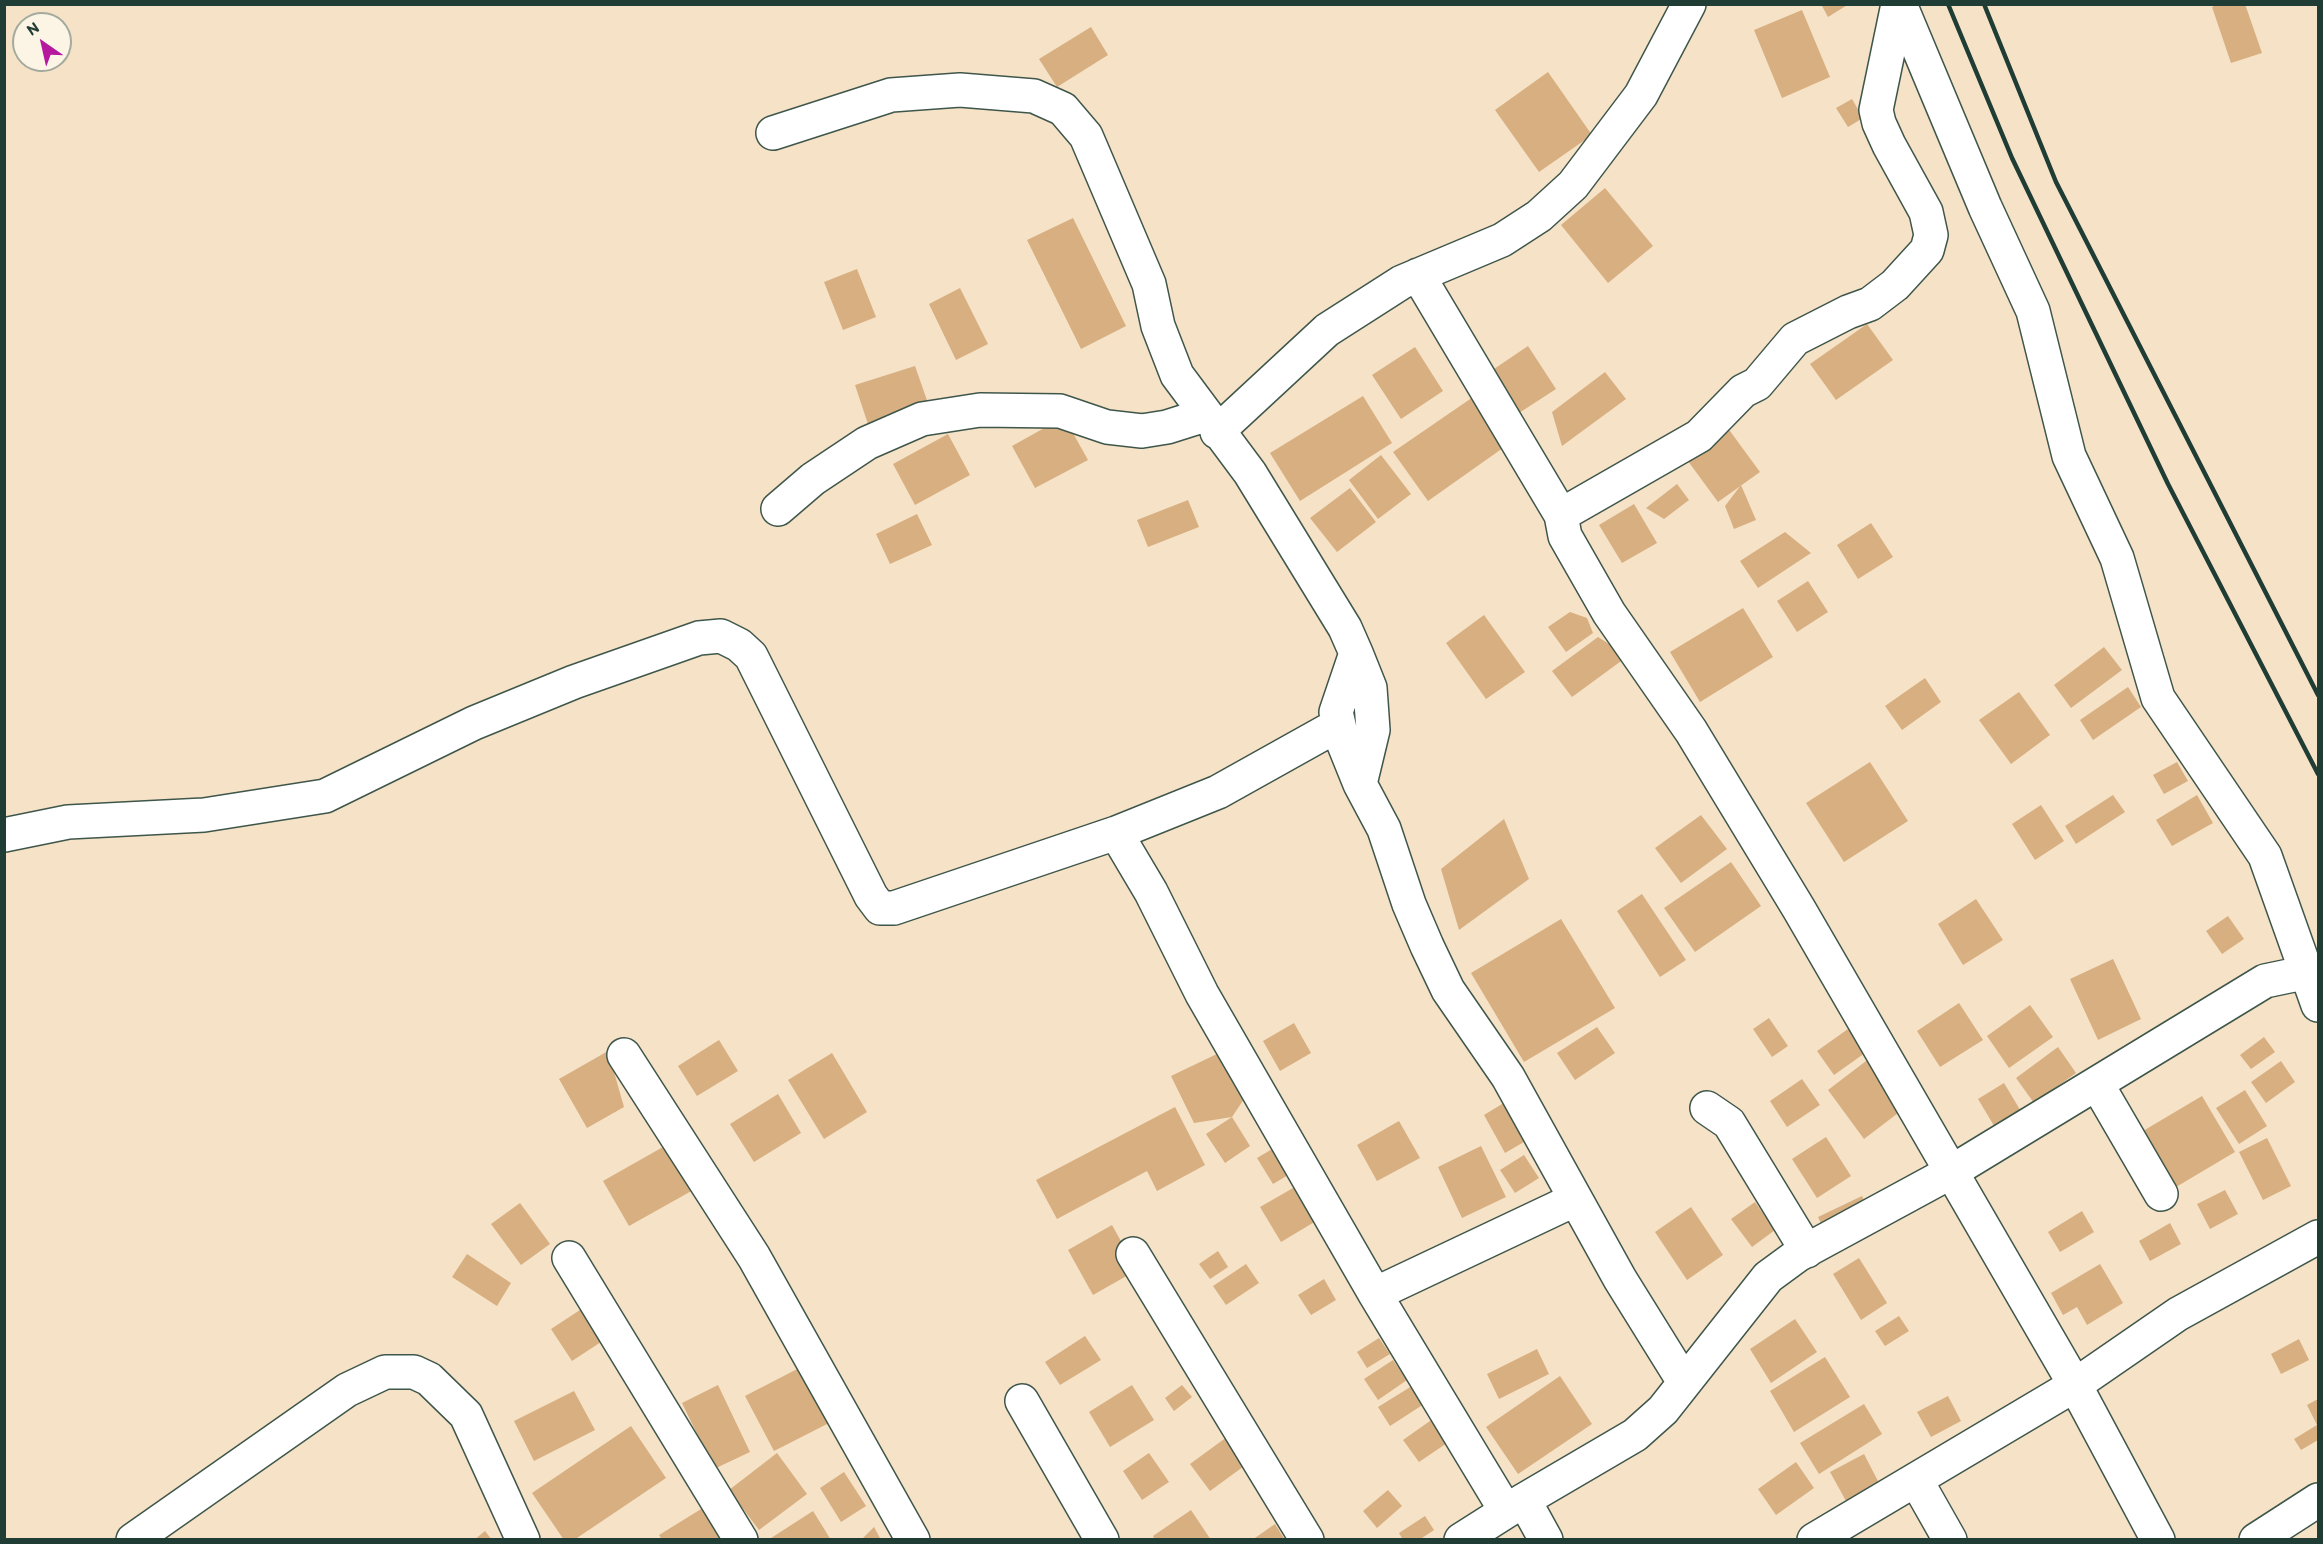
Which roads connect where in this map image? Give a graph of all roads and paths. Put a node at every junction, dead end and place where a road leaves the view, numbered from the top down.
1 (1689, 4) edge
2 (1899, 4) edge
3 (773, 133) dead end
4 (1418, 276) junction
5 (1211, 423) junction
6 (778, 509) dead end
7 (1561, 515) junction
8 (1356, 653) junction
9 (1338, 724) junction
10 (1360, 784) junction
11 (1116, 833) junction
12 (4, 835) edge
13 (2308, 972) junction
14 (2319, 1005) edge
15 (624, 1055) dead end
16 (2097, 1084) junction
17 (1707, 1108) dead end
18 (1952, 1172) junction
19 (2161, 1194) dead end
20 (1574, 1200) junction
21 (2319, 1237) edge
22 (1807, 1251) junction
23 (1133, 1254) dead end
24 (568, 1258) dead end
25 (1375, 1293) junction
26 (1684, 1382) junction
27 (2075, 1385) junction
28 (1022, 1401) dead end
29 (1916, 1480) junction
30 (2319, 1500) edge
31 (1515, 1505) junction
32 (133, 1539) edge
33 (523, 1539) edge
34 (741, 1539) edge
35 (913, 1539) edge
36 (1101, 1539) edge
37 (1307, 1539) edge
38 (1461, 1539) edge
39 (1546, 1539) edge
40 (1814, 1539) edge
41 (1950, 1539) edge
42 (2158, 1539) edge
43 (2256, 1539) edge

1 - 4 street
2 - 7 street
2 - 13 street
3 - 5 street
4 - 5 street
4 - 7 street
5 - 6 street
5 - 8 street
7 - 18 street
8 - 9 street
8 - 10 street
9 - 10 street
9 - 11 street
10 - 20 street
11 - 12 street
11 - 25 street
13 - 14 street
13 - 16 street
15 - 35 street
16 - 18 street
16 - 19 street
17 - 22 street
18 - 22 street
18 - 27 street
20 - 25 street
20 - 26 street
21 - 27 street
22 - 26 street
23 - 37 street
24 - 34 street
25 - 31 street
26 - 31 street
27 - 29 street
27 - 42 street
28 - 36 street
29 - 40 street
29 - 41 street
30 - 43 street
31 - 38 street
31 - 39 street
32 - 33 street

